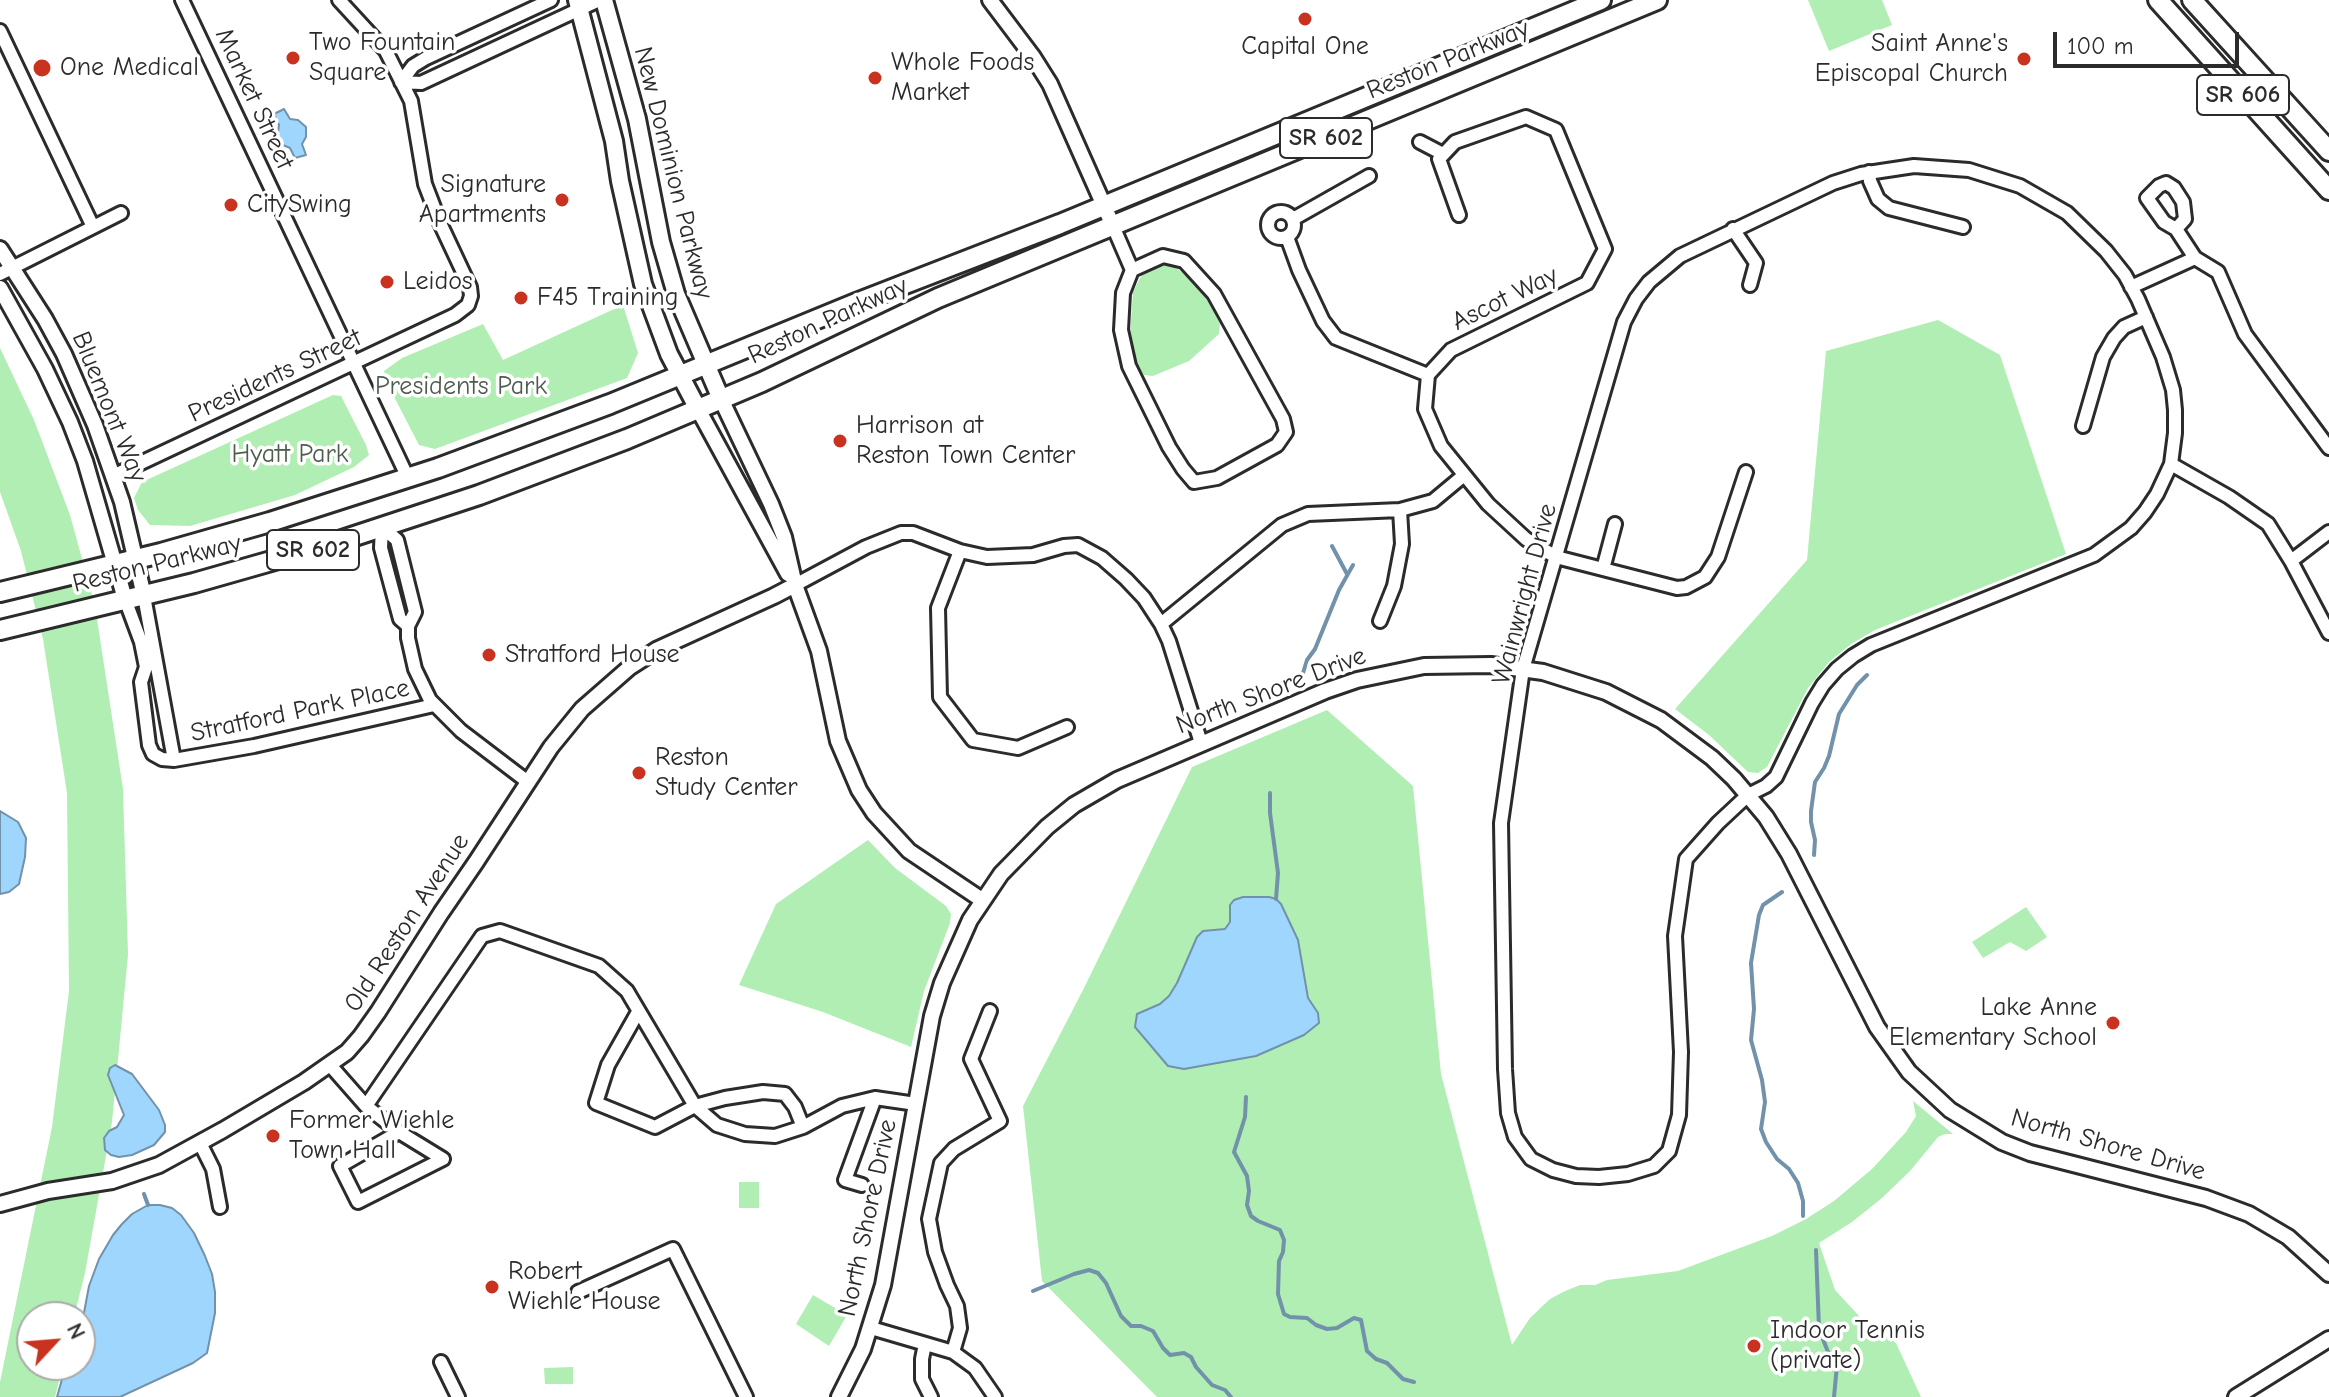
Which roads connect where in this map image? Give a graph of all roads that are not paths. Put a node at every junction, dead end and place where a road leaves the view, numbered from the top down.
1 (182, 0) edge
2 (339, 0) edge
3 (551, 0) edge
4 (602, 0) edge
5 (990, 0) edge
6 (1601, 0) edge
7 (1657, 0) edge
8 (2158, 0) edge
9 (2192, 0) edge
10 (578, 4) edge
11 (0, 31) edge
12 (401, 82) junction
13 (1420, 142) dead end
14 (2329, 151) edge
15 (1443, 154) junction
16 (1869, 172) junction
17 (1369, 176) dead end
18 (2329, 190) edge
19 (1105, 205) junction
20 (121, 213) dead end
21 (1459, 215) dead end
22 (1293, 219) junction
23 (1113, 226) junction
24 (93, 227) junction
25 (1963, 227) dead end
26 (1733, 229) junction
27 (2176, 229) dead end
28 (1287, 237) junction
29 (0, 249) edge
30 (2195, 258) junction
31 (6, 270) edge
32 (1132, 270) junction
33 (1750, 285) dead end
34 (2131, 287) junction
35 (0, 288) edge
36 (2146, 317) junction
37 (353, 363) junction
38 (705, 365) junction
39 (1428, 375) junction
40 (680, 376) junction
41 (721, 399) junction
42 (698, 409) junction
43 (2083, 426) dead end
44 (2329, 448) edge
45 (2171, 464) junction
46 (1746, 472) dead end
47 (113, 476) junction
48 (1463, 476) junction
49 (408, 478) junction
50 (1400, 510) junction
51 (1615, 524) dead end
52 (382, 527) junction
53 (2329, 532) edge
54 (960, 551) junction
55 (1556, 557) junction
56 (135, 559) junction
57 (2291, 561) junction
58 (115, 565) junction
59 (1603, 569) junction
60 (795, 585) junction
61 (7, 590) edge
62 (144, 596) junction
63 (125, 599) junction
64 (1380, 621) dead end
65 (1161, 624) junction
66 (9, 630) edge
67 (2329, 633) edge
68 (1523, 669) junction
69 (434, 705) junction
70 (1067, 727) dead end
71 (1201, 743) junction
72 (174, 760) junction
73 (528, 782) junction
74 (1748, 795) junction
75 (982, 900) junction
76 (990, 1011) dead end
77 (638, 1012) junction
78 (330, 1065) junction
79 (875, 1098) junction
80 (916, 1104) junction
81 (366, 1106) junction
82 (695, 1106) junction
83 (803, 1127) junction
84 (399, 1132) junction
85 (200, 1143) junction
86 (862, 1185) dead end
87 (0, 1204) edge
88 (220, 1207) dead end
89 (2329, 1274) edge
90 (578, 1292) dead end
91 (871, 1328) junction
92 (2329, 1339) edge
93 (925, 1344) junction
94 (953, 1352) junction
95 (441, 1362) dead end
96 (458, 1397) edge
97 (745, 1397) edge
98 (839, 1397) edge
99 (931, 1397) edge
100 (995, 1397) edge
101 (2236, 1397) edge

1 - 37 street, Market Street
2 - 12 street
3 - 12 street
4 - 10 street
4 - 38 main road, New Dominion Parkway
5 - 19 street
6 - 19 main road, Reston Parkway / SR 602
7 - 23 main road, Reston Parkway / SR 602
8 - 18 main road, SR 606
9 - 14 main road, SR 606
10 - 12 street
10 - 40 main road, New Dominion Parkway
11 - 24 street
12 - 37 street, Presidents Street
13 - 15 street
15 - 21 street
15 - 39 street, Ascot Way
16 - 25 street
16 - 26 street, Wainwright Drive
16 - 34 street, Wainwright Drive
17 - 22 street
19 - 23 street
19 - 38 main road, Reston Parkway / SR 602
20 - 24 street
22 - 28 street
22 - 28 street
23 - 32 street
23 - 41 main road, Reston Parkway / SR 602
24 - 31 street
26 - 33 street
26 - 55 street, Wainwright Drive
27 - 30 street
28 - 39 street
29 - 31 street, Bluemont Way
30 - 34 street
30 - 44 street
31 - 47 street, Bluemont Way
32 - 32 street
34 - 36 street, Wainwright Drive
35 - 58 street, Bluemont Way
36 - 43 street
36 - 45 street, Wainwright Drive
37 - 47 street, Presidents Street
37 - 49 street, Market Street
38 - 40 main road, Reston Parkway / SR 602
38 - 41 main road, New Dominion Parkway
39 - 48 street
40 - 42 main road, New Dominion Parkway
40 - 49 main road, Reston Parkway / SR 602
41 - 42 main road, Reston Parkway / SR 602
41 - 60 street
42 - 52 main road, Reston Parkway / SR 602
42 - 60 street
45 - 57 street
45 - 74 street, Wainwright Drive
46 - 59 street
47 - 56 street, Bluemont Way
48 - 50 street
48 - 55 street
49 - 56 main road, Reston Parkway / SR 602
50 - 64 street
50 - 65 street
51 - 59 street
52 - 62 main road, Reston Parkway / SR 602
52 - 69 street
53 - 57 street
54 - 60 street
54 - 65 street
54 - 70 street
55 - 59 street
55 - 68 street, Wainwright Drive
56 - 58 main road, Reston Parkway / SR 602
56 - 62 street, Bluemont Way
57 - 67 street
58 - 61 main road, Reston Parkway / SR 602
58 - 63 street, Bluemont Way
60 - 73 street, Old Reston Avenue
60 - 75 street
62 - 63 main road, Reston Parkway / SR 602
62 - 72 street, Stratford Park Place
63 - 66 main road, Reston Parkway / SR 602
63 - 72 street, Stratford Park Place
65 - 71 street
68 - 71 street, North Shore Drive
68 - 74 street, North Shore Drive
68 - 74 street, Wainwright Drive
69 - 72 street, Stratford Park Place
69 - 73 street
71 - 75 street, North Shore Drive
73 - 78 street, Old Reston Avenue
74 - 89 street, North Shore Drive
75 - 80 street, North Shore Drive
76 - 94 street
77 - 81 street
77 - 82 street
77 - 82 street
78 - 81 street
78 - 85 street, Old Reston Avenue
79 - 80 street
79 - 83 street
79 - 86 street
80 - 91 street, North Shore Drive
81 - 84 street
82 - 83 street
82 - 83 street
84 - 84 street
85 - 87 street, Old Reston Avenue
85 - 88 street
90 - 97 street
91 - 93 street
91 - 98 street, North Shore Drive
92 - 101 street
93 - 94 street
93 - 99 street
94 - 100 street
95 - 96 street

